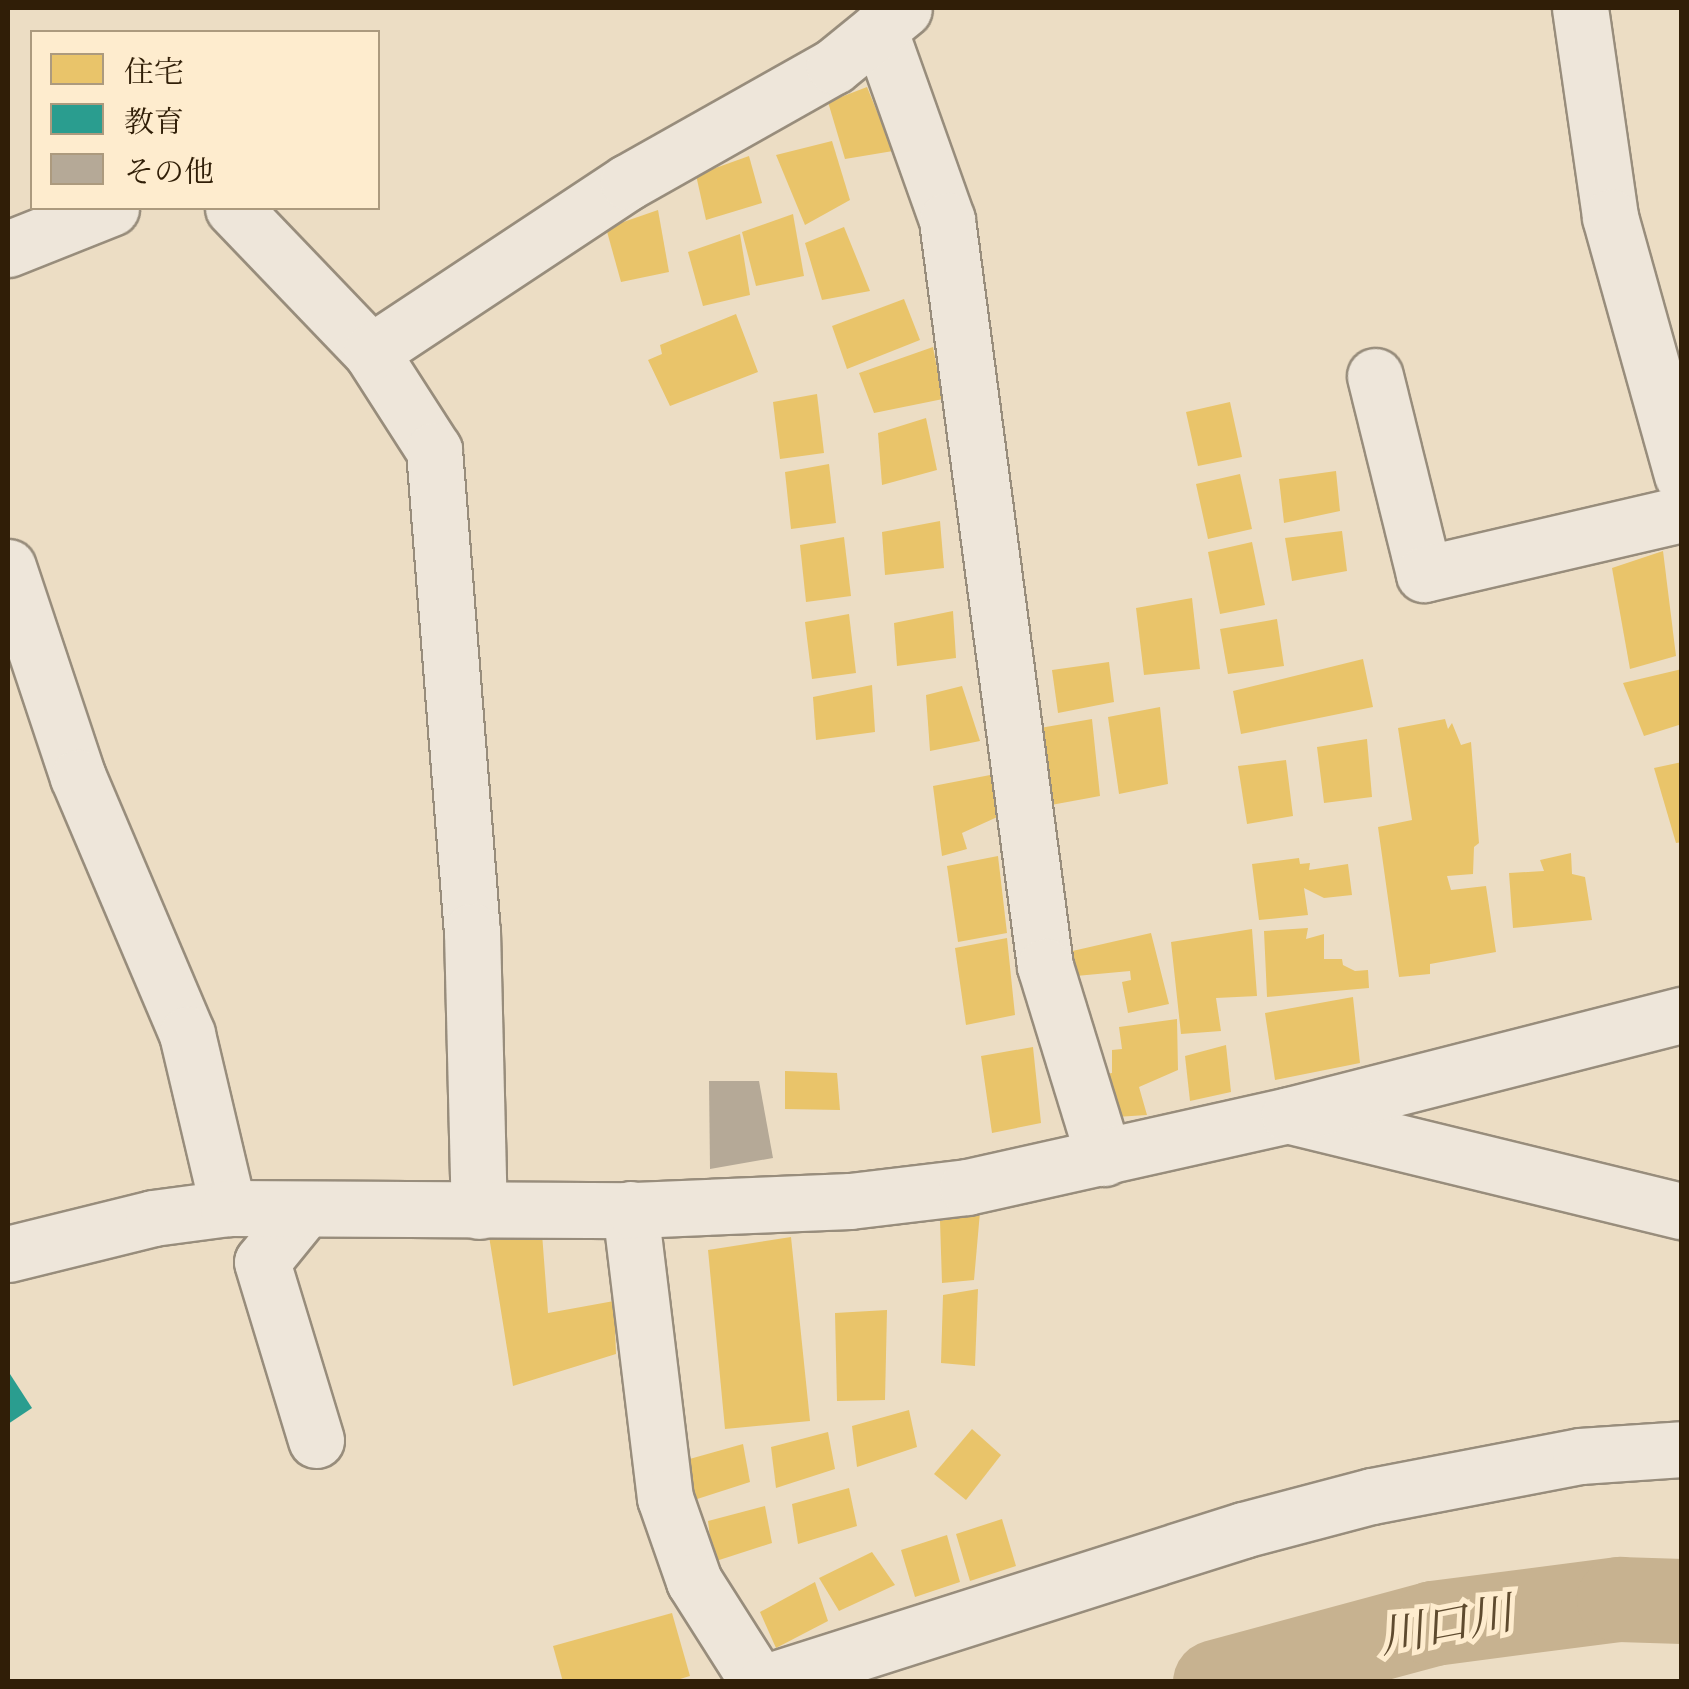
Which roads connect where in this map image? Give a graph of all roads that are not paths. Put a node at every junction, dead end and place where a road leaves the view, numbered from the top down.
1 (1580, 8) edge
2 (893, 18) edge
3 (106, 210) edge
4 (235, 210) edge
5 (8, 248) edge
6 (458, 298) junction
7 (371, 352) junction
8 (1375, 376) dead end
9 (434, 450) junction
10 (1682, 475) edge
11 (1682, 514) edge
12 (8, 567) edge
13 (1682, 1015) edge
14 (1289, 1115) junction
15 (1104, 1158) junction
16 (228, 1208) junction
17 (305, 1209) junction
18 (630, 1209) junction
19 (479, 1211) junction
20 (1682, 1211) edge
21 (13, 1238) edge
22 (316, 1440) dead end
23 (1682, 1448) edge
24 (758, 1682) edge
25 (766, 1682) edge

1 - 10 street
2 - 6 street
2 - 15 street
3 - 5 street
4 - 7 street
6 - 7 street
6 - 9 street
7 - 9 street
8 - 11 street
9 - 19 street
12 - 16 street
13 - 14 street
14 - 15 street
14 - 20 street
15 - 18 street
16 - 17 street
16 - 21 street
17 - 19 street
17 - 22 street
18 - 19 street
18 - 24 street
23 - 25 street

